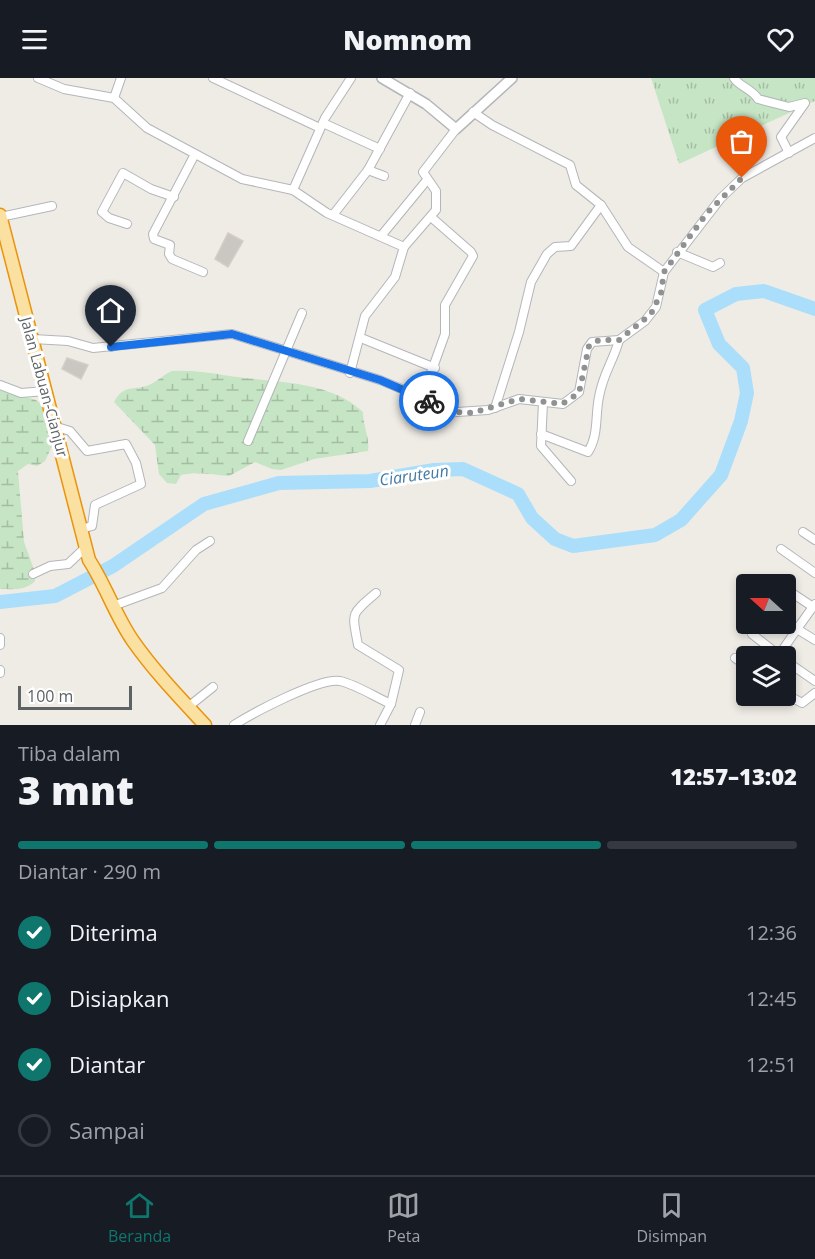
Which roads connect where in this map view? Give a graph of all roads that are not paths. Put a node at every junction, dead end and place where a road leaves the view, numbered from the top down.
1 (38, 78) edge
2 (121, 78) edge
3 (213, 78) edge
4 (351, 78) edge
5 (382, 78) edge
6 (734, 78) edge
7 (509, 79) edge
8 (410, 93) junction
9 (114, 98) junction
10 (473, 112) junction
11 (321, 126) junction
12 (456, 129) junction
13 (815, 138) edge
14 (380, 149) junction
15 (789, 153) junction
16 (195, 154) junction
17 (368, 170) junction
18 (384, 176) dead end
19 (427, 180) junction
20 (293, 190) junction
21 (174, 197) junction
22 (601, 205) junction
23 (51, 206) dead end
24 (333, 215) junction
25 (0, 216) edge
26 (431, 217) junction
27 (127, 224) dead end
28 (381, 236) junction
29 (404, 248) junction
30 (677, 252) junction
31 (5, 256) edge
32 (720, 264) dead end
33 (203, 272) dead end
34 (664, 272) junction
35 (110, 301) dead end
36 (302, 313) dead end
37 (361, 338) junction
38 (33, 339) junction
39 (619, 340) junction
40 (111, 347) junction
41 (285, 351) junction
42 (435, 368) junction
43 (350, 373) junction
44 (0, 386) edge
45 (46, 391) junction
46 (422, 398) junction
47 (543, 402) junction
48 (495, 408) junction
49 (57, 427) junction
50 (541, 434) junction
51 (248, 441) dead end
52 (571, 481) dead end
53 (81, 528) junction
54 (803, 532) dead end
55 (815, 540) edge
56 (210, 541) dead end
57 (86, 547) junction
58 (781, 549) dead end
59 (815, 573) edge
60 (33, 574) dead end
61 (376, 593) dead end
62 (796, 595) edge
63 (113, 606) junction
64 (814, 606) edge
65 (797, 629) junction
66 (752, 634) dead end
67 (0, 638) edge
68 (815, 640) edge
69 (0, 645) edge
70 (767, 646) edge
71 (786, 646) edge
72 (796, 668) edge
73 (815, 681) edge
74 (213, 687) dead end
75 (815, 693) edge
76 (796, 700) edge
77 (391, 704) junction
78 (188, 707) junction
79 (420, 712) dead end
80 (205, 725) edge
81 (234, 725) edge
82 (380, 725) edge
83 (415, 725) edge

1 - 9 street
2 - 9 street
3 - 11 street
4 - 11 street
5 - 8 street
6 - 15 street
7 - 10 street
8 - 12 street
8 - 14 street
9 - 16 street
10 - 12 street
10 - 22 street
11 - 14 street
11 - 20 street
12 - 19 street
13 - 15 street
14 - 17 street
15 - 30 street
16 - 20 street
16 - 21 street
17 - 18 street
17 - 24 street
19 - 26 street
19 - 28 street
20 - 24 street
21 - 27 street
21 - 33 street
22 - 34 street
22 - 48 street
23 - 25 street
24 - 28 street
25 - 31 highway, Jalan Labuan-Cianjur
26 - 29 street
26 - 42 street
28 - 29 street
29 - 37 street
30 - 32 street
30 - 34 street
31 - 38 highway, Jalan Labuan-Cianjur
34 - 39 street
35 - 40 street
36 - 41 street
37 - 42 street
37 - 43 street
38 - 40 street
38 - 45 highway, Jalan Labuan-Cianjur
39 - 47 street
39 - 50 street
40 - 41 street
41 - 43 street
41 - 51 street
42 - 46 street
43 - 46 street
44 - 45 street
45 - 49 highway, Jalan Labuan-Cianjur
46 - 48 street
47 - 48 street
47 - 50 street
49 - 53 highway, Jalan Labuan-Cianjur
49 - 53 street
50 - 52 street
53 - 57 highway, Jalan Labuan-Cianjur
54 - 55 street
56 - 63 street
57 - 60 street
57 - 63 highway, Jalan Labuan-Cianjur
58 - 59 street
61 - 77 street
62 - 64 street
63 - 78 highway
64 - 65 street
65 - 68 street
65 - 71 street
66 - 70 street
67 - 69 street
72 - 73 street
74 - 78 street
75 - 76 street
77 - 81 street
77 - 82 street
78 - 80 highway
79 - 83 street

